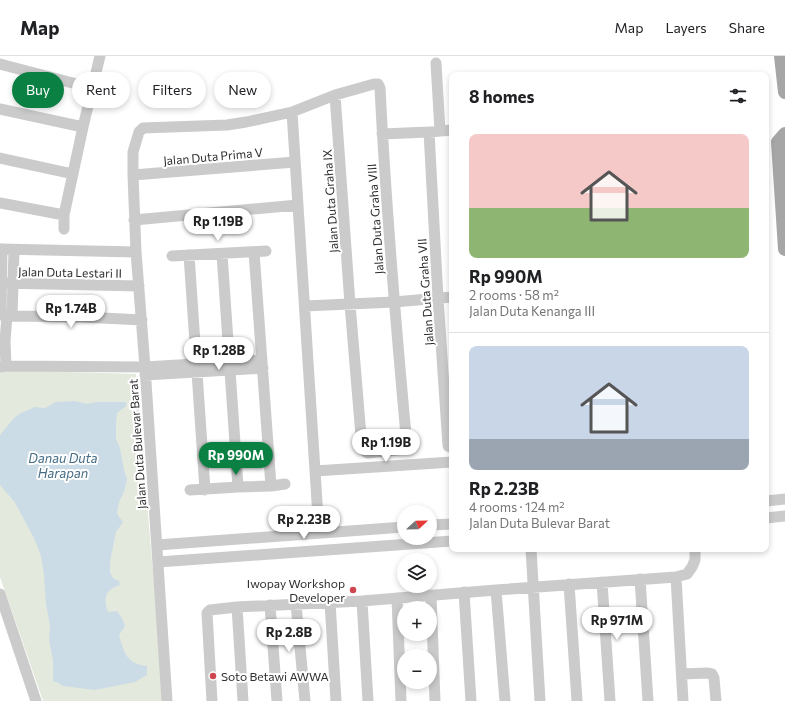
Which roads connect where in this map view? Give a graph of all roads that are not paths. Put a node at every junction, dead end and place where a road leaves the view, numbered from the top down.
1 (100, 56) edge
2 (781, 56) edge
3 (436, 63) dead end
4 (0, 64) edge
5 (96, 72) edge
6 (72, 83) edge
7 (785, 92) edge
8 (335, 95) junction
9 (87, 108) edge
10 (0, 109) edge
11 (292, 112) junction
12 (82, 127) junction
13 (449, 130) edge
14 (434, 132) junction
15 (382, 134) junction
16 (785, 134) edge
17 (0, 158) edge
18 (295, 162) junction
19 (73, 174) junction
20 (133, 175) junction
21 (1, 203) edge
22 (298, 205) junction
23 (784, 210) edge
24 (64, 215) junction
25 (134, 220) junction
26 (64, 229) dead end
27 (1, 249) edge
28 (785, 249) edge
29 (14, 250) junction
30 (266, 251) dead end
31 (136, 252) junction
32 (254, 252) junction
33 (222, 254) junction
34 (189, 255) junction
35 (172, 256) dead end
36 (1, 284) edge
37 (13, 284) junction
38 (139, 286) junction
39 (449, 297) edge
40 (438, 298) junction
41 (394, 302) junction
42 (350, 304) junction
43 (305, 306) junction
44 (5, 315) edge
45 (142, 320) junction
46 (262, 364) junction
47 (3, 366) edge
48 (230, 366) junction
49 (197, 368) junction
50 (145, 371) junction
51 (449, 446) edge
52 (449, 462) edge
53 (315, 471) junction
54 (285, 484) dead end
55 (271, 486) junction
56 (238, 487) junction
57 (190, 490) dead end
58 (205, 490) junction
59 (449, 524) edge
60 (437, 525) edge
61 (397, 527) edge
62 (319, 533) junction
63 (449, 541) edge
64 (157, 545) junction
65 (531, 552) edge
66 (695, 552) edge
67 (158, 562) junction
68 (676, 577) junction
69 (640, 579) junction
70 (602, 582) junction
71 (569, 584) junction
72 (533, 587) junction
73 (496, 590) junction
74 (464, 592) junction
75 (0, 594) edge
76 (431, 595) junction
77 (397, 598) junction
78 (362, 601) junction
79 (330, 602) junction
80 (296, 604) junction
81 (270, 605) junction
82 (237, 607) junction
83 (682, 674) junction
84 (36, 701) edge
85 (167, 701) edge
86 (212, 701) edge
87 (243, 701) edge
88 (277, 701) edge
89 (305, 701) edge
90 (336, 701) edge
91 (368, 701) edge
92 (402, 701) edge
93 (435, 701) edge
94 (471, 701) edge
95 (505, 701) edge
96 (540, 701) edge
97 (577, 701) edge
98 (610, 701) edge
99 (648, 701) edge
100 (683, 701) edge
101 (716, 701) edge

1 - 5 street
2 - 7 main road
3 - 14 street, Jalan Duta Graha VII
4 - 6 street
8 - 11 street
8 - 15 street, Jalan Duta Graha VIII
8 - 42 street, Jalan Duta Graha IX
9 - 12 street
10 - 12 street
11 - 18 street
11 - 20 street
12 - 19 street
13 - 14 street
14 - 15 street
14 - 40 street, Jalan Duta Graha VII
15 - 41 street, Jalan Duta Graha VIII
16 - 23 main road
17 - 19 street
18 - 20 street, Jalan Duta Prima V
18 - 22 street
19 - 24 street
20 - 25 street
21 - 24 street
22 - 25 street
22 - 43 street
23 - 28 main road
24 - 26 street
25 - 31 street
27 - 29 street
27 - 36 street
29 - 31 street
29 - 37 street
30 - 32 street
31 - 38 street
32 - 33 street
32 - 46 street
33 - 34 street
33 - 48 street
34 - 35 street
34 - 49 street
36 - 37 street, Jalan Duta Lestari II
36 - 44 street
37 - 38 street, Jalan Duta Lestari II
37 - 44 street
38 - 45 street
39 - 40 street
40 - 41 street
40 - 51 street, Jalan Duta Graha VII
41 - 42 street
41 - 42 street, Jalan Duta Graha IX
42 - 43 street
43 - 53 street
44 - 45 street
44 - 47 street
45 - 50 street
46 - 48 street
46 - 55 street
47 - 50 street, Jalan Duta Bulevar Barat
48 - 49 street
48 - 56 street
49 - 50 street
49 - 58 street
50 - 64 street, Jalan Duta Bulevar Barat
52 - 53 street
53 - 62 street
54 - 55 street
55 - 56 street
56 - 58 street
57 - 58 street
59 - 60 street
61 - 62 street
62 - 64 street
63 - 67 street
64 - 67 street, Jalan Duta Bulevar Barat
65 - 72 street
66 - 68 street
67 - 85 street, Jalan Duta Bulevar Barat
68 - 69 street
68 - 83 street
69 - 70 street
69 - 99 street
70 - 71 street
70 - 98 street
71 - 72 street
71 - 97 street
72 - 73 street
72 - 96 street
73 - 74 street
73 - 95 street
74 - 76 street
74 - 94 street
75 - 84 street
76 - 77 street
76 - 93 street
77 - 78 street
77 - 92 street
78 - 79 street
78 - 91 street
79 - 80 street
79 - 90 street
80 - 81 street
80 - 89 street
81 - 82 street
81 - 88 street
82 - 86 street
82 - 87 street
83 - 100 street
83 - 101 street

